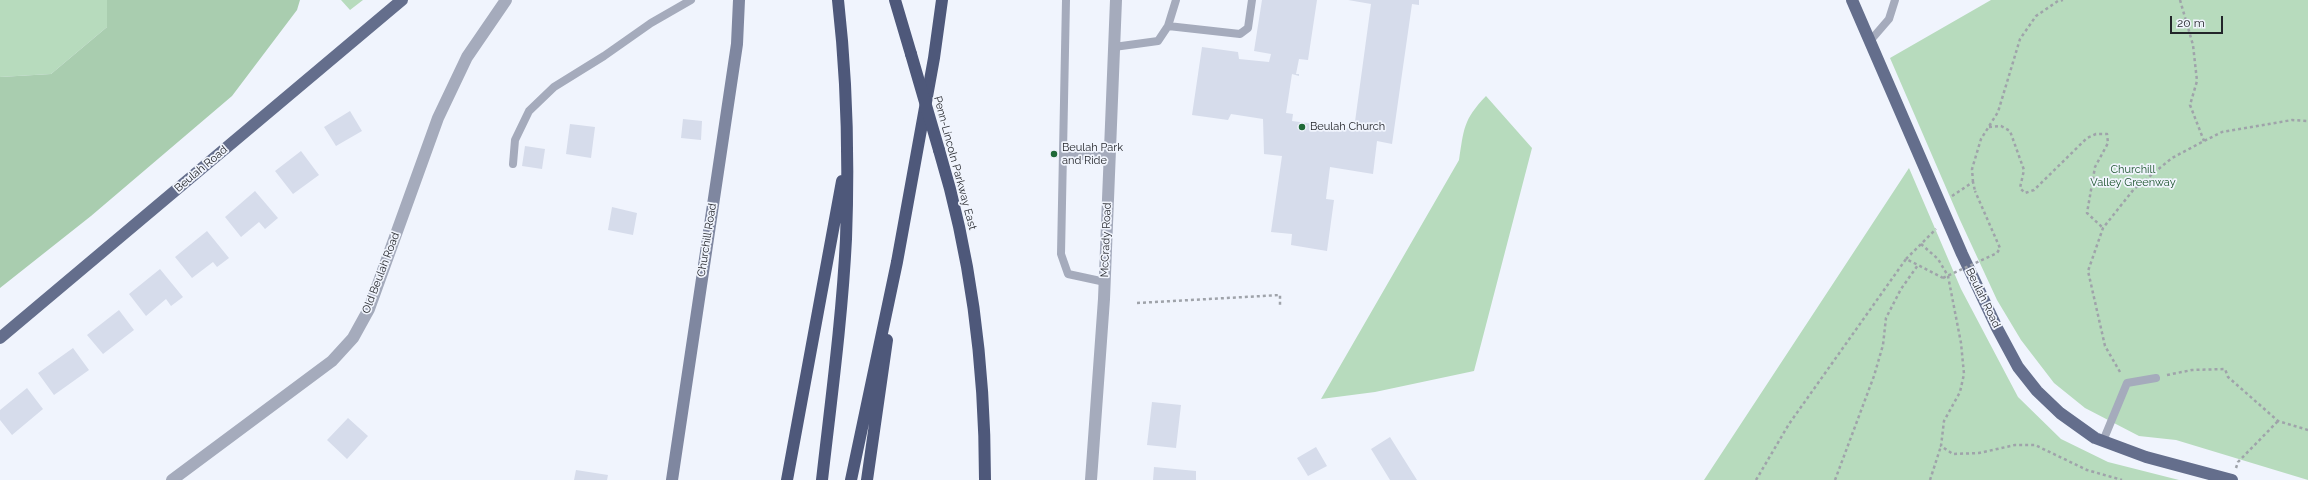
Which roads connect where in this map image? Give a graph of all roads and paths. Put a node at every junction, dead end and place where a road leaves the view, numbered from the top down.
1 (402, 0) edge
2 (506, 0) edge
3 (691, 0) edge
4 (739, 0) edge
5 (838, 0) edge
6 (895, 0) edge
7 (942, 0) edge
8 (1066, 0) edge
9 (1116, 0) edge
10 (1176, 0) edge
11 (1252, 0) edge
12 (1852, 0) edge
13 (1895, 0) edge
14 (2063, 0) edge
15 (2180, 0) edge
16 (1168, 26) junction
17 (1870, 41) junction
18 (1114, 47) junction
19 (2308, 121) edge
20 (1989, 127) junction
21 (2204, 141) junction
22 (847, 152) junction
23 (1063, 156) junction
24 (1110, 156) junction
25 (513, 164) dead end
26 (1974, 182) junction
27 (1954, 195) dead end
28 (1937, 228) dead end
29 (2103, 228) junction
30 (1921, 244) junction
31 (1906, 259) junction
32 (898, 262) junction
33 (1918, 265) junction
34 (1105, 282) junction
35 (1137, 303) dead end
36 (1280, 306) dead end
37 (0, 338) edge
38 (2156, 378) joint
39 (2127, 383) junction
40 (2278, 421) junction
41 (2308, 430) edge
42 (2103, 441) junction
43 (1941, 446) junction
44 (2238, 462) dead end
45 (2204, 476) edge
46 (172, 480) edge
47 (672, 480) edge
48 (787, 480) edge
49 (822, 480) edge
50 (851, 480) edge
51 (867, 480) edge
52 (985, 480) edge
53 (1091, 480) edge
54 (1756, 480) edge
55 (1835, 480) edge
56 (1930, 480) edge
57 (2122, 480) edge
58 (2232, 480) edge

1 - 37 main road, Beulah Road
2 - 46 street, Old Beulah Road
3 - 25 lane
4 - 47 street, Churchill Road
5 - 22 highway
6 - 52 highway, Penn-Lincoln Parkway East, bridge
7 - 32 highway
8 - 23 lane
9 - 18 street, McCrady Road
10 - 16 lane
11 - 16 lane
12 - 17 main road, Beulah Road
13 - 17 lane
14 - 20 path
15 - 21 path
16 - 18 lane
17 - 42 main road, Beulah Road
18 - 24 street, McCrady Road
19 - 21 path
20 - 26 path
20 - 29 path
21 - 29 path
22 - 48 highway
22 - 49 highway
23 - 24 lane
23 - 34 lane
24 - 34 street, McCrady Road
26 - 27 path
26 - 33 path, bridge
28 - 30 path
29 - 39 path
30 - 31 path
30 - 43 path
31 - 33 path
31 - 54 path
32 - 50 highway
32 - 51 highway
33 - 55 path
34 - 53 street, McCrady Road
35 - 36 path
38 - 39 lane
38 - 40 path
39 - 42 lane
40 - 41 path
40 - 44 path
42 - 45 main road, Beulah Road
43 - 56 path
43 - 57 path
45 - 58 main road, Beulah Road

